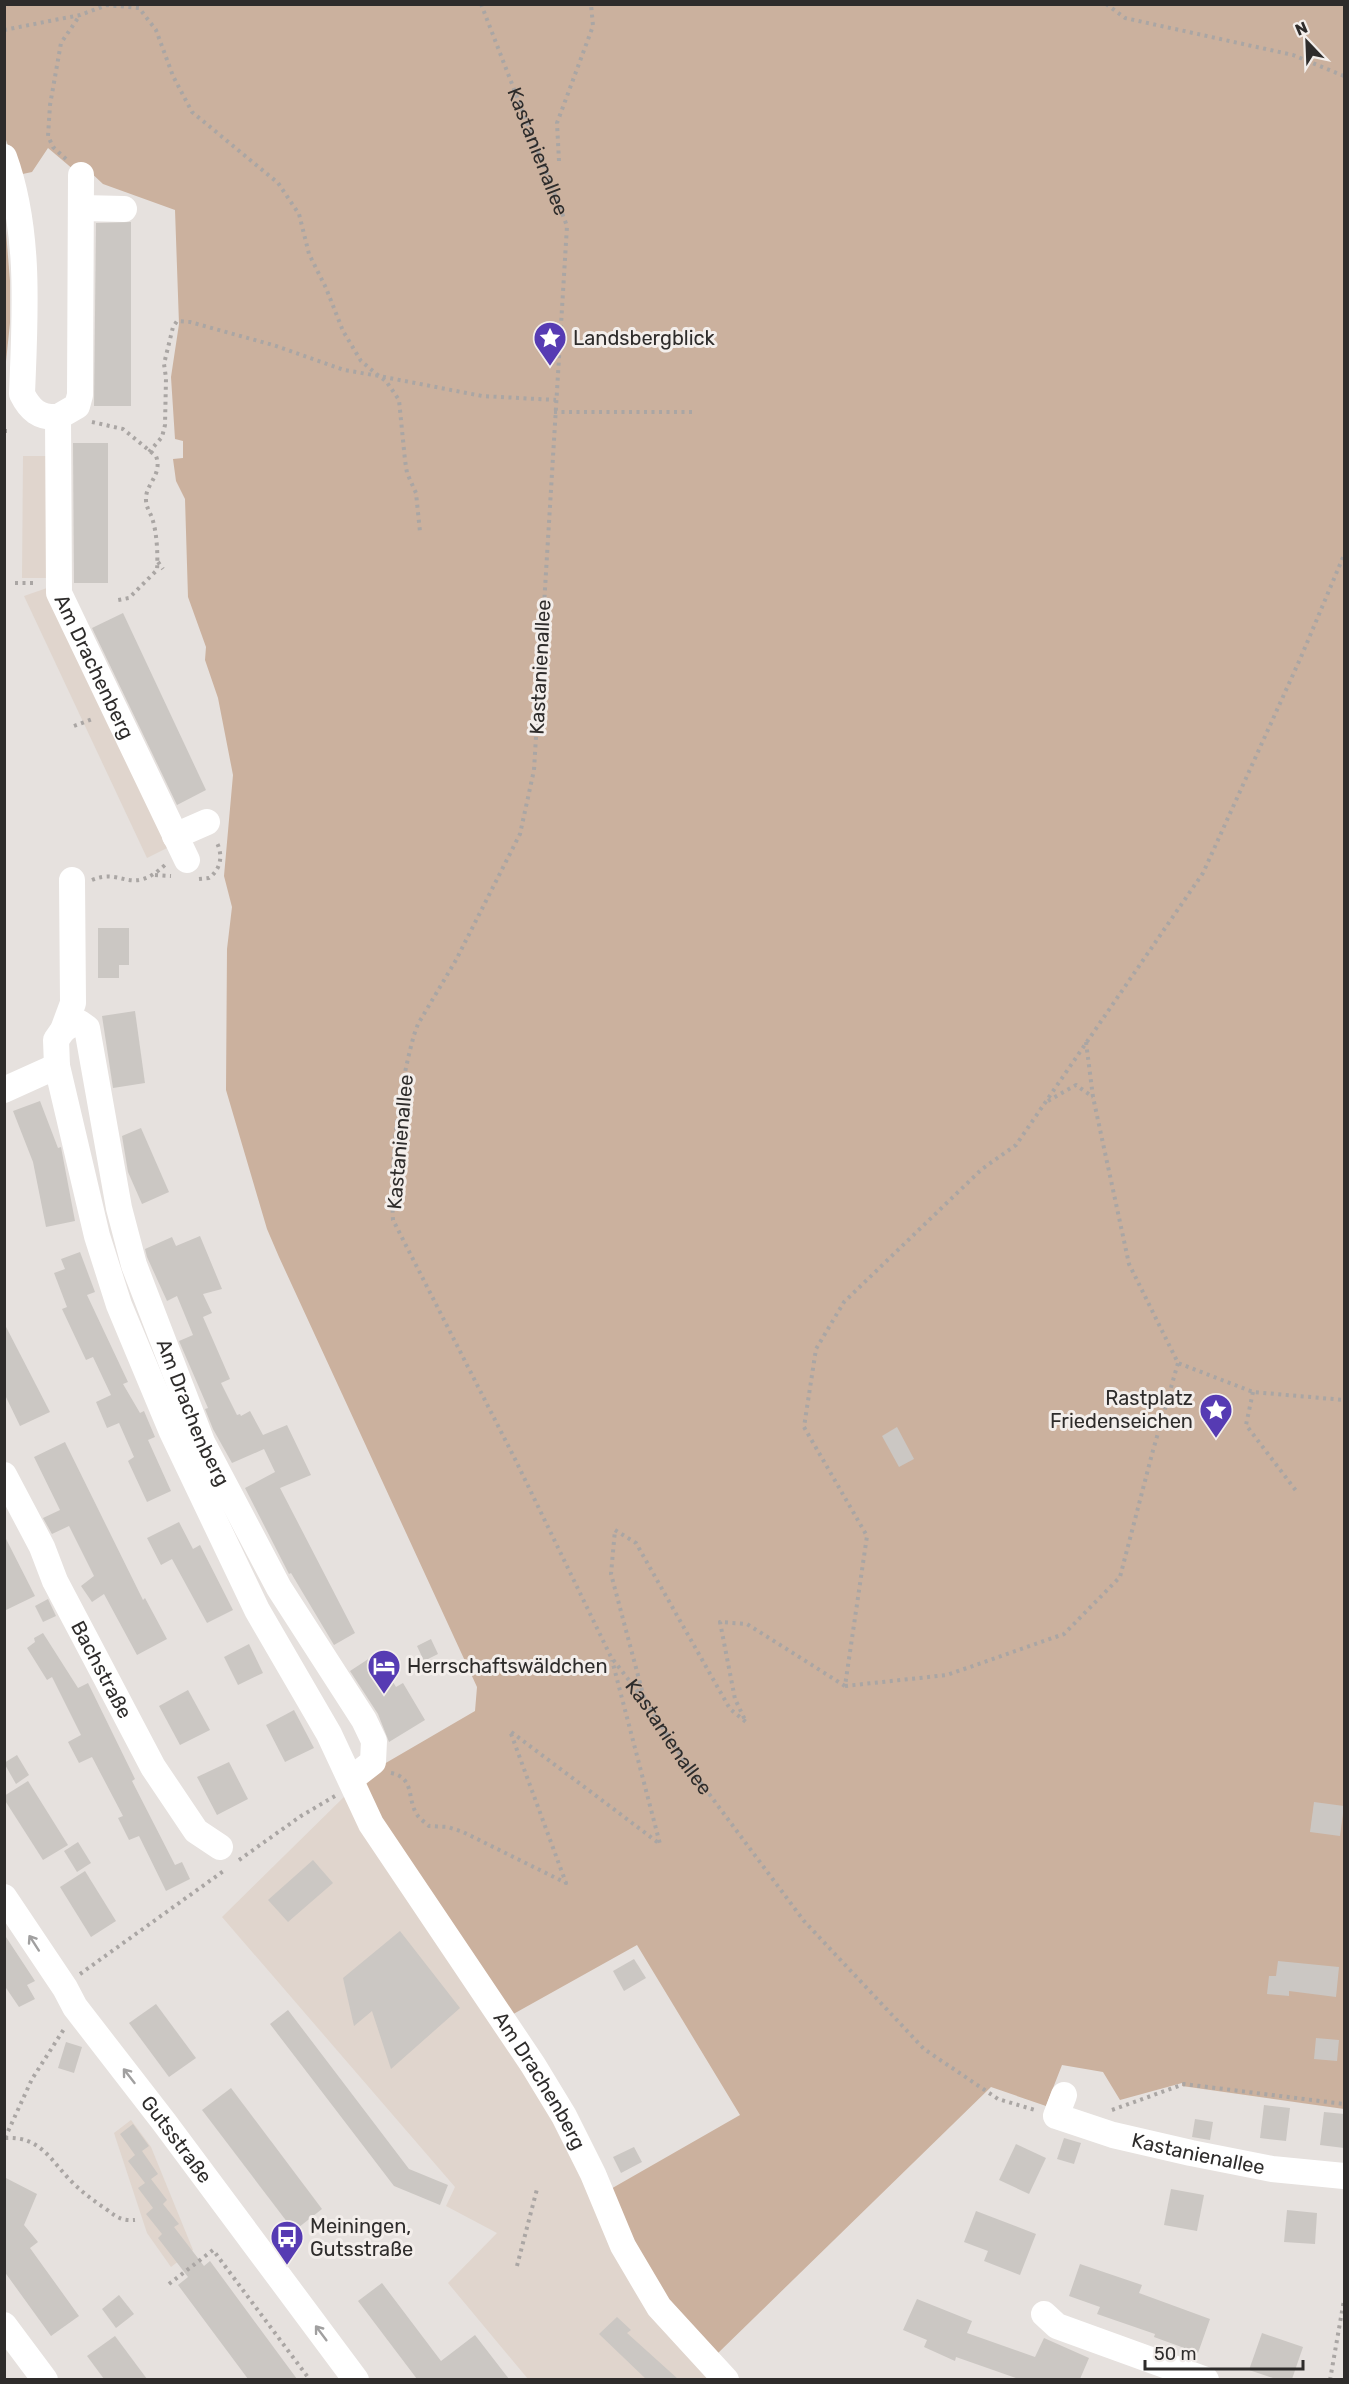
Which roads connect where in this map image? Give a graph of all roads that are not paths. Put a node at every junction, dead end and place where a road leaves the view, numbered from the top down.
1 (4, 157) edge
2 (81, 175) road end
3 (82, 208) junction
4 (124, 209) dead end
5 (65, 413) junction
6 (207, 822) dead end
7 (72, 880) road end
8 (63, 1030) junction
9 (57, 1066) junction
10 (4, 1090) edge
11 (4, 1475) edge
12 (351, 1779) junction
13 (220, 1847) dead end
14 (4, 1897) edge
15 (1060, 2105) road end
16 (1344, 2176) edge
17 (1044, 2313) dead end
18 (4, 2325) edge
19 (45, 2379) edge
20 (356, 2379) edge
21 (726, 2379) edge
22 (1206, 2379) edge

1 - 5 street
2 - 3 street, Am Drachenberg
3 - 4 street
3 - 5 street, Am Drachenberg
5 - 6 street, Am Drachenberg
7 - 8 street, Am Drachenberg
8 - 9 street, Am Drachenberg
8 - 12 street, Am Drachenberg
9 - 10 street
9 - 12 street, Am Drachenberg
11 - 13 street, Bachstraße
12 - 21 street, Am Drachenberg
20 -> 14 street, Gutsstraße
15 - 16 street, Kastanienallee
17 - 22 street
18 - 19 street

